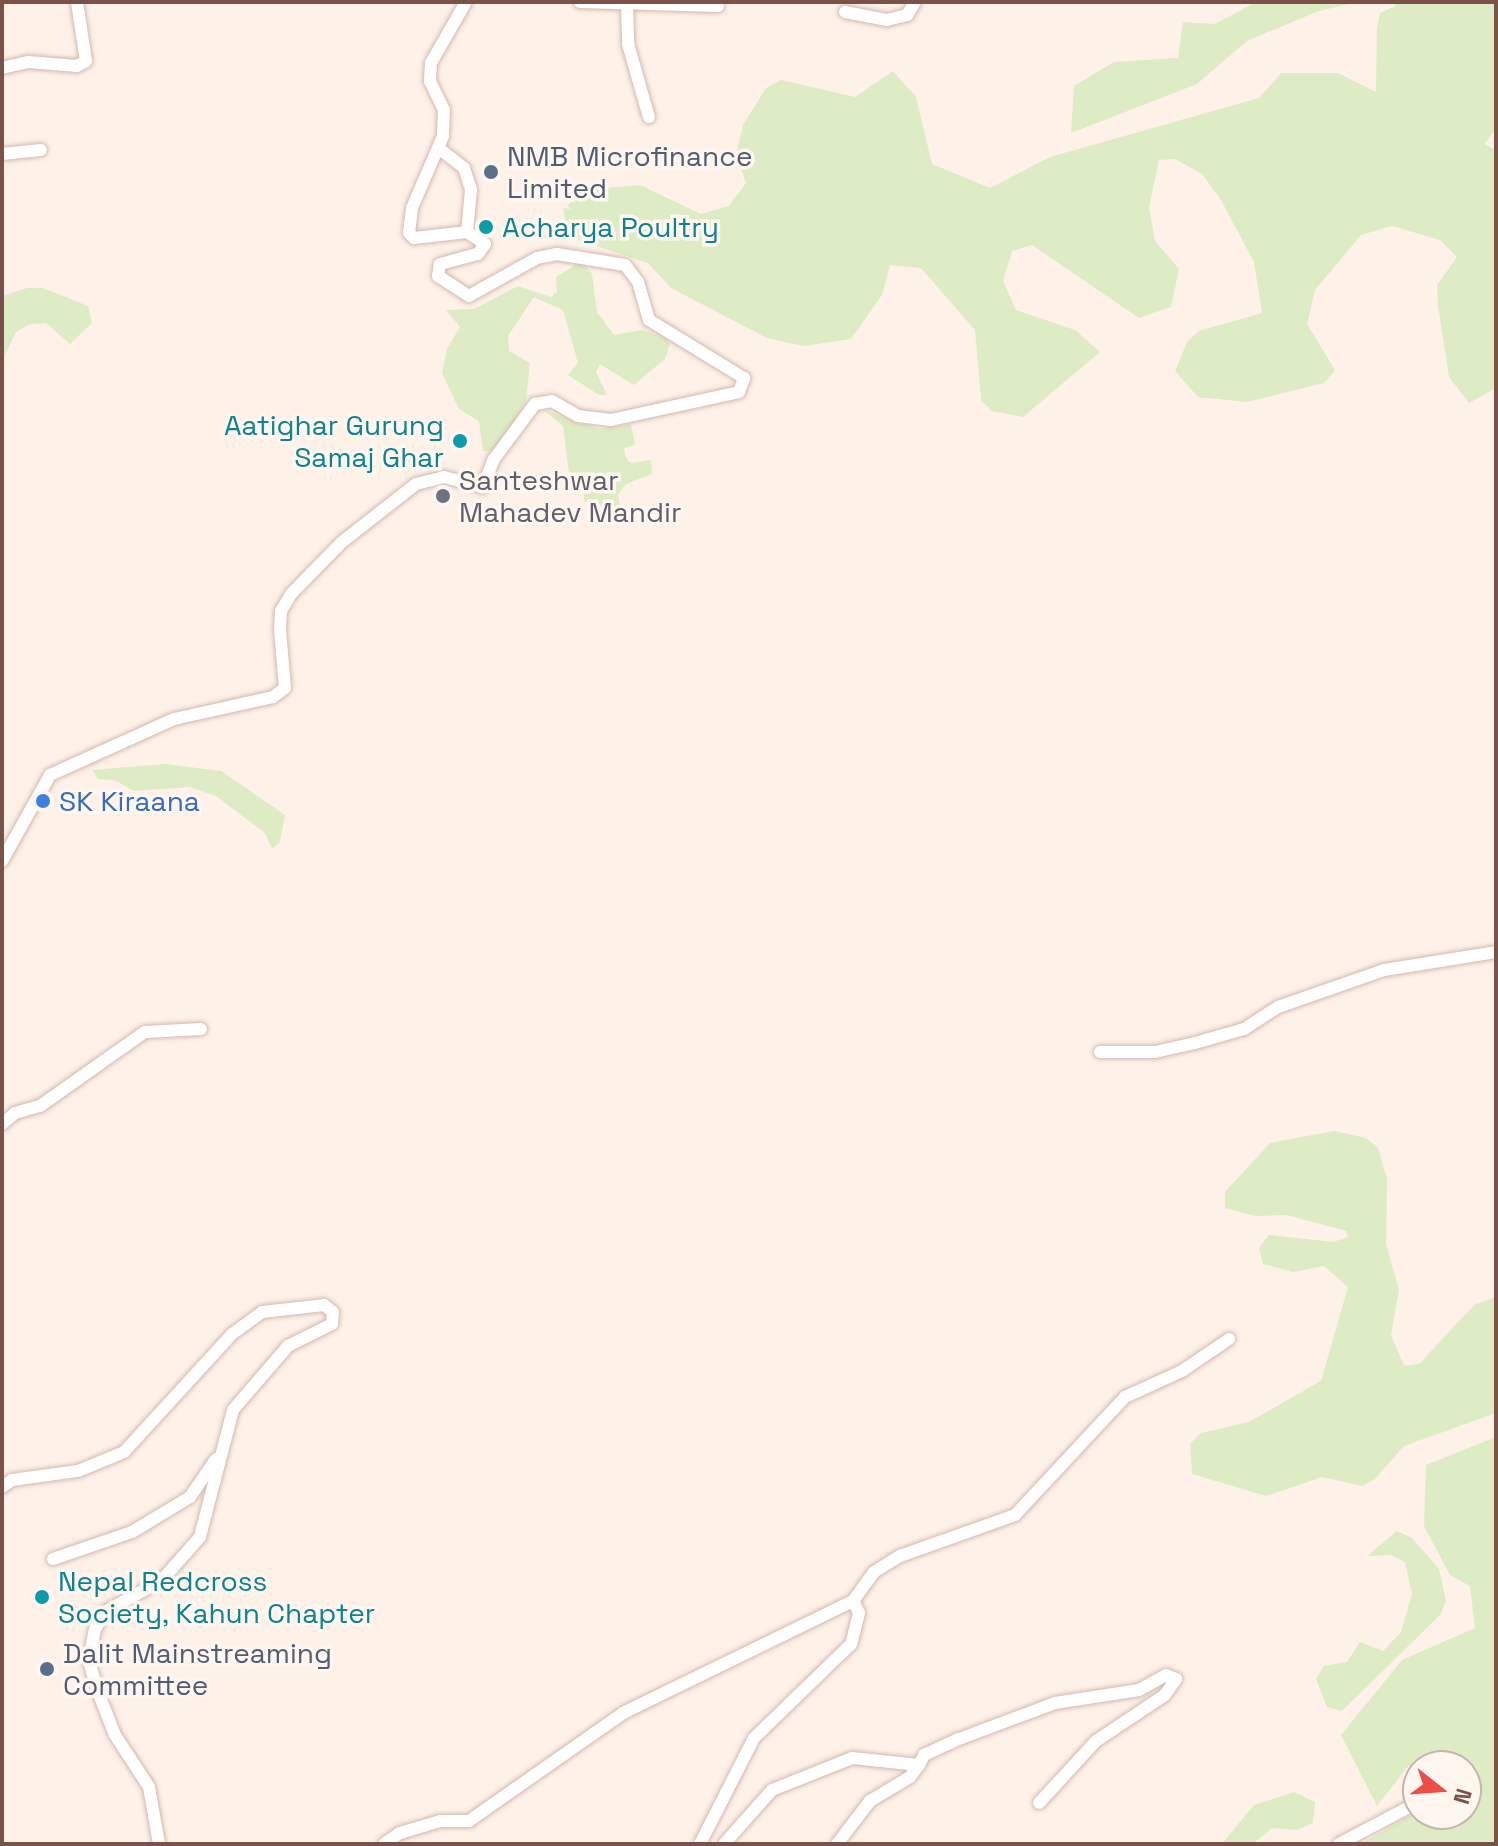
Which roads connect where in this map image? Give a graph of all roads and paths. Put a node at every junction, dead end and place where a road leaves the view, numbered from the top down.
1 (77, 2) edge
2 (466, 2) edge
3 (580, 2) edge
4 (915, 2) edge
5 (718, 6) dead end
6 (627, 7) junction
7 (845, 12) dead end
8 (2, 68) edge
9 (649, 117) dead end
10 (41, 150) dead end
11 (441, 150) junction
12 (2, 154) edge
13 (467, 232) junction
14 (2, 861) edge
15 (1496, 952) edge
16 (201, 1029) dead end
17 (1100, 1052) dead end
18 (2, 1124) edge
19 (1229, 1339) dead end
20 (220, 1453) junction
21 (2, 1487) edge
22 (53, 1559) dead end
23 (853, 1601) junction
24 (919, 1765) junction
25 (1039, 1803) dead end
26 (1402, 1811) edge
27 (159, 1844) edge
28 (384, 1844) edge
29 (700, 1844) edge
30 (724, 1844) edge
31 (837, 1844) edge
32 (1339, 1844) edge

1 - 8 street
2 - 11 street
3 - 6 street
4 - 7 street
5 - 6 street
6 - 9 street
10 - 12 street
11 - 13 street
11 - 13 street
13 - 14 street
15 - 17 street
16 - 18 street
19 - 23 street
20 - 21 street
20 - 22 street
20 - 27 street
23 - 28 street
23 - 29 street
24 - 25 street
24 - 30 street
24 - 31 street
26 - 32 street

